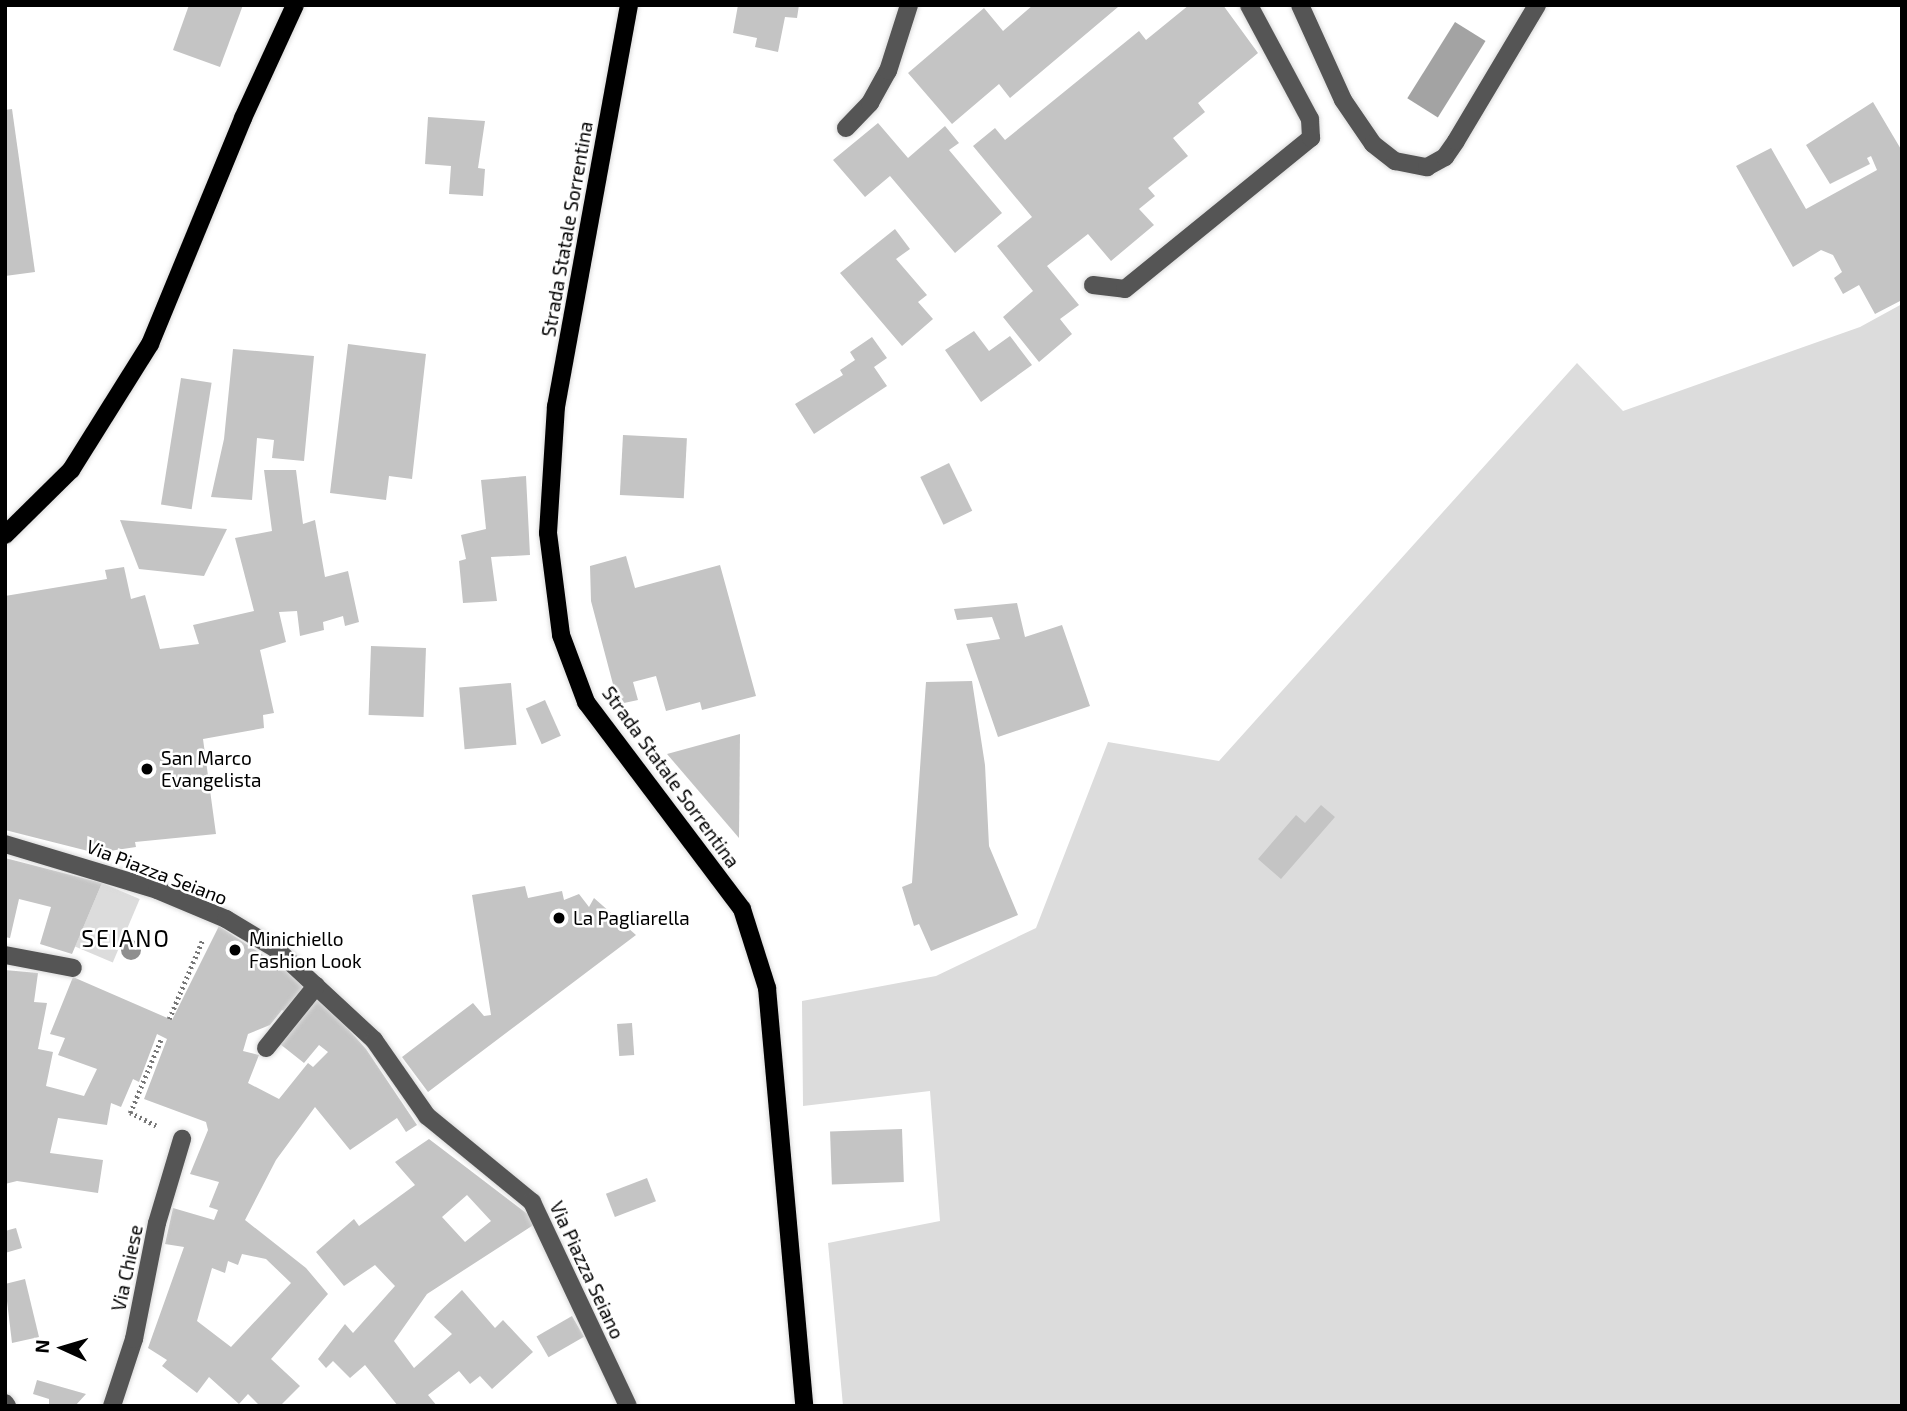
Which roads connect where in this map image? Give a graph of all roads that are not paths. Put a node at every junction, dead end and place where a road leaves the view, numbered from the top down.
1 (295, 5) edge
2 (629, 5) edge
3 (909, 5) edge
4 (1249, 5) edge
5 (1300, 5) edge
6 (1537, 5) edge
7 (846, 128) dead end
8 (1093, 285) dead end
9 (5, 536) edge
10 (5, 844) edge
11 (5, 956) edge
12 (73, 968) dead end
13 (316, 986) junction
14 (266, 1048) dead end
15 (182, 1139) road end
16 (111, 1406) edge
17 (628, 1406) edge
18 (804, 1406) edge

1 - 9 main road
2 - 18 main road, Strada Statale Sorrentina
3 - 7 street
4 - 8 street
5 - 6 street
10 - 13 street, Via Piazza Seiano
11 - 12 street
13 - 14 street
13 - 17 street, Via Piazza Seiano
15 - 16 street, Via Chiese

